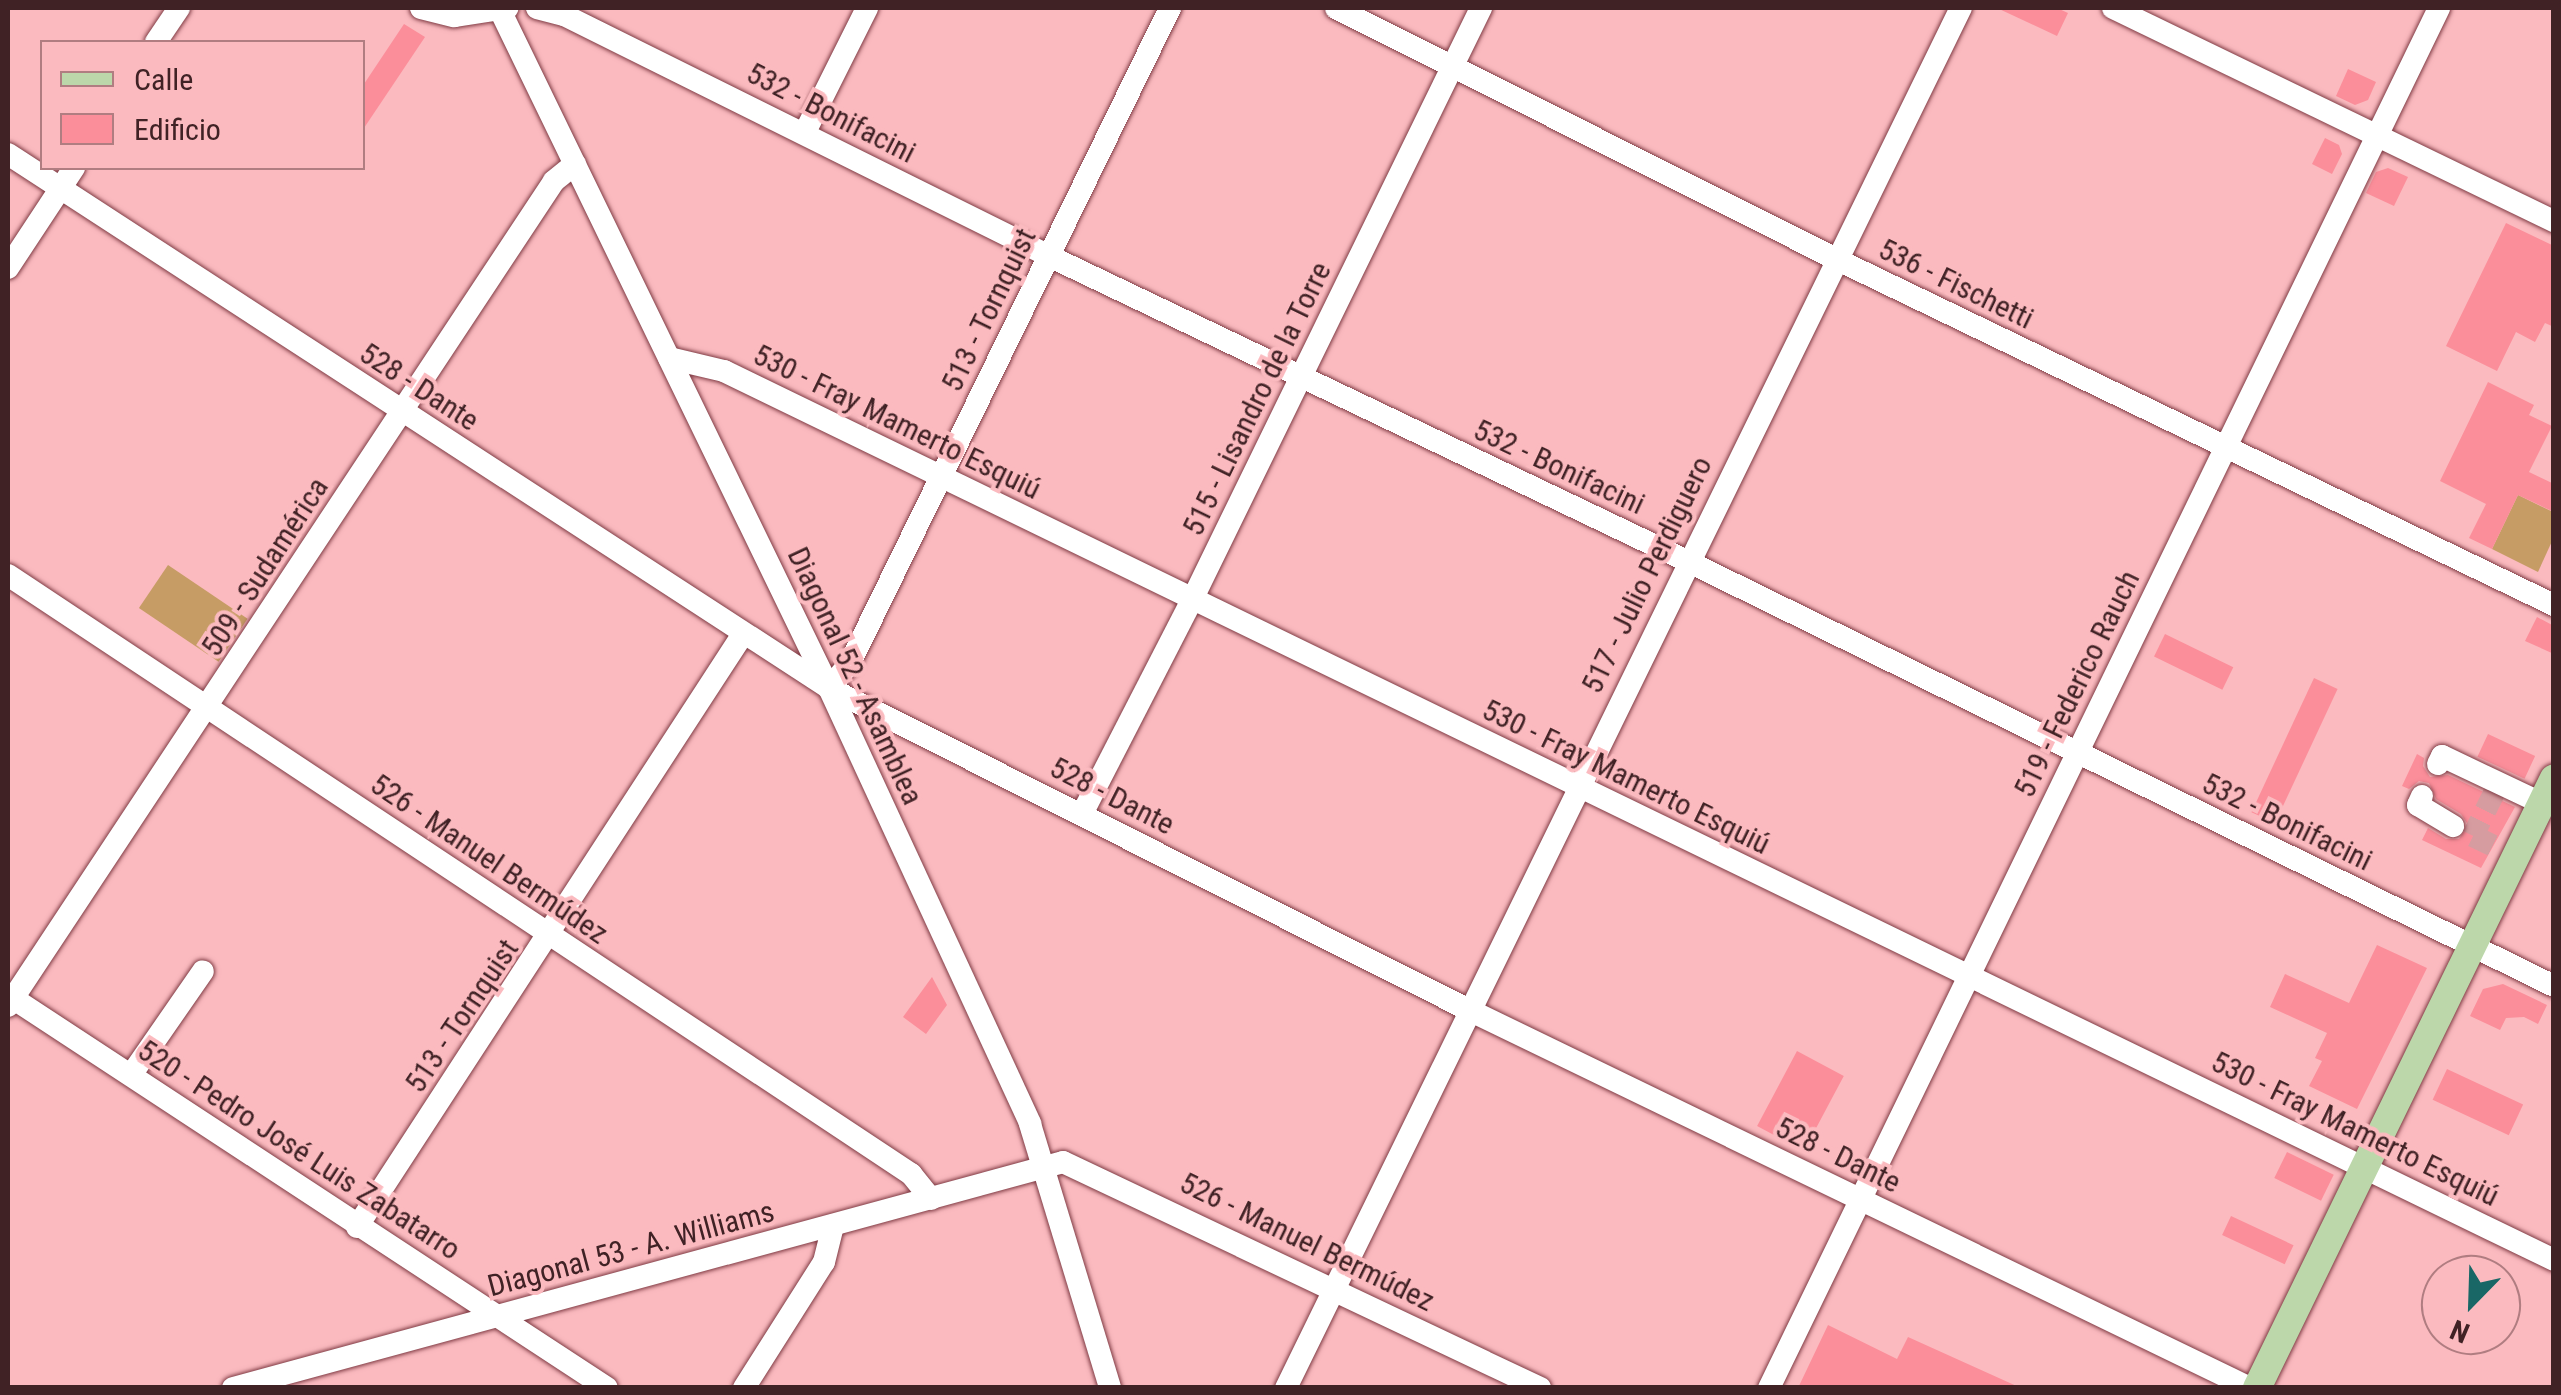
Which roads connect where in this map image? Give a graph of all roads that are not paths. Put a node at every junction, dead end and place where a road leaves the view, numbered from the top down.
1 (179, 8) edge
2 (421, 8) edge
3 (502, 8) edge
4 (536, 8) edge
5 (867, 8) edge
6 (1170, 8) edge
7 (1336, 8) edge
8 (1481, 8) edge
9 (1961, 8) edge
10 (2113, 8) edge
11 (2440, 8) edge
12 (566, 11) edge
13 (157, 40) edge
14 (1454, 65) junction
15 (805, 132) junction
16 (2378, 136) junction
17 (8, 154) edge
18 (575, 164) junction
19 (73, 170) edge
20 (60, 188) junction
21 (2554, 221) edge
22 (1049, 256) junction
23 (1838, 260) junction
24 (8, 268) edge
25 (668, 358) junction
26 (1300, 378) junction
27 (402, 412) junction
28 (2225, 447) junction
29 (941, 478) junction
30 (1688, 561) junction
31 (8, 575) edge
32 (1193, 598) junction
33 (2554, 605) edge
34 (743, 634) junction
35 (829, 688) junction
36 (208, 706) junction
37 (2077, 753) junction
38 (2438, 764) dead end
39 (1576, 787) junction
40 (2547, 791) edge
41 (2422, 796) dead end
42 (1082, 814) junction
43 (2452, 826) dead end
44 (550, 936) junction
45 (2472, 946) junction
46 (202, 971) dead end
47 (1969, 976) junction
48 (2554, 986) edge
49 (9, 1000) edge
50 (1469, 1010) junction
51 (130, 1076) junction
52 (1044, 1164) junction
53 (2366, 1166) junction
54 (931, 1198) junction
55 (1860, 1198) junction
56 (833, 1225) junction
57 (358, 1227) junction
58 (2554, 1260) edge
59 (1334, 1288) junction
60 (499, 1316) junction
61 (233, 1388) edge
62 (606, 1388) edge
63 (744, 1388) edge
64 (1110, 1388) edge
65 (1286, 1388) edge
66 (1540, 1388) edge
67 (1768, 1388) edge
68 (2254, 1388) edge

1 - 13 street
2 - 3 street
3 - 18 street, Diagonal 52 - Asamblea
4 - 12 street, 532 - Bonifacini
5 - 15 street
6 - 22 street, 513 - Tornquist
7 - 14 street, 536 - Fischetti
8 - 14 street, 515 - Lisandro de la Torre
9 - 23 street, 517 - Julio Perdiguero
10 - 16 street
11 - 16 street, 519 - Federico Rauch
12 - 15 street, 532 - Bonifacini
14 - 23 street, 536 - Fischetti
14 - 26 street, 515 - Lisandro de la Torre
15 - 22 street, 532 - Bonifacini
16 - 21 street
16 - 28 street, 519 - Federico Rauch
17 - 20 street, 528 - Dante
18 - 25 street, Diagonal 52 - Asamblea
18 - 27 street, 509 - Sudamérica
19 - 20 street
20 - 24 street
20 - 27 street, 528 - Dante
22 - 26 street, 532 - Bonifacini
22 - 29 street, 513 - Tornquist
23 - 28 street, 536 - Fischetti
23 - 30 street, 517 - Julio Perdiguero
25 - 29 street, 530 - Fray Mamerto Esquiú
25 - 35 street, Diagonal 52 - Asamblea
26 - 30 street, 532 - Bonifacini
26 - 32 street, 515 - Lisandro de la Torre
27 - 34 street, 528 - Dante
27 - 36 street, 509 - Sudamérica
28 - 33 street, 536 - Fischetti
28 - 37 street, 519 - Federico Rauch
29 - 32 street, 530 - Fray Mamerto Esquiú
29 - 35 street, 513 - Tornquist
30 - 37 street, 532 - Bonifacini
30 - 39 street, 517 - Julio Perdiguero
31 - 36 street, 526 - Manuel Bermúdez
32 - 39 street, 530 - Fray Mamerto Esquiú
32 - 42 street, 515 - Lisandro de la Torre
34 - 35 street, 528 - Dante
34 - 44 street, 513 - Tornquist
35 - 42 street, 528 - Dante
35 - 52 street, Diagonal 52 - Asamblea
36 - 44 street, 526 - Manuel Bermúdez
36 - 49 street, 509 - Sudamérica
37 - 45 street, 532 - Bonifacini
37 - 47 street, 519 - Federico Rauch
38 - 40 street
39 - 47 street, 530 - Fray Mamerto Esquiú
39 - 50 street, 517 - Julio Perdiguero
40 - 45 main road
41 - 43 street
42 - 50 street, 528 - Dante
44 - 54 street, 526 - Manuel Bermúdez
44 - 57 street, 513 - Tornquist
45 - 48 street, 532 - Bonifacini
45 - 53 main road
46 - 51 street
47 - 53 street, 530 - Fray Mamerto Esquiú
47 - 55 street, 519 - Federico Rauch
49 - 51 street, 520 - Pedro José Luis Zabatarro
50 - 55 street, 528 - Dante
50 - 59 street, 517 - Julio Perdiguero
51 - 57 street, 520 - Pedro José Luis Zabatarro
52 - 54 street, Diagonal 53 - A. Williams
52 - 59 street, 526 - Manuel Bermúdez
52 - 64 street, Diagonal 52 - Asamblea
53 - 58 street, 530 - Fray Mamerto Esquiú
53 - 68 main road
54 - 56 street, Diagonal 53 - A. Williams
55 - 67 street, 519 - Federico Rauch
55 - 68 street, 528 - Dante
56 - 60 street, Diagonal 53 - A. Williams
56 - 63 street
57 - 60 street, 520 - Pedro José Luis Zabatarro
59 - 65 street, 517 - Julio Perdiguero
59 - 66 street, 526 - Manuel Bermúdez
60 - 61 street, Diagonal 53 - A. Williams
60 - 62 street, 520 - Pedro José Luis Zabatarro

